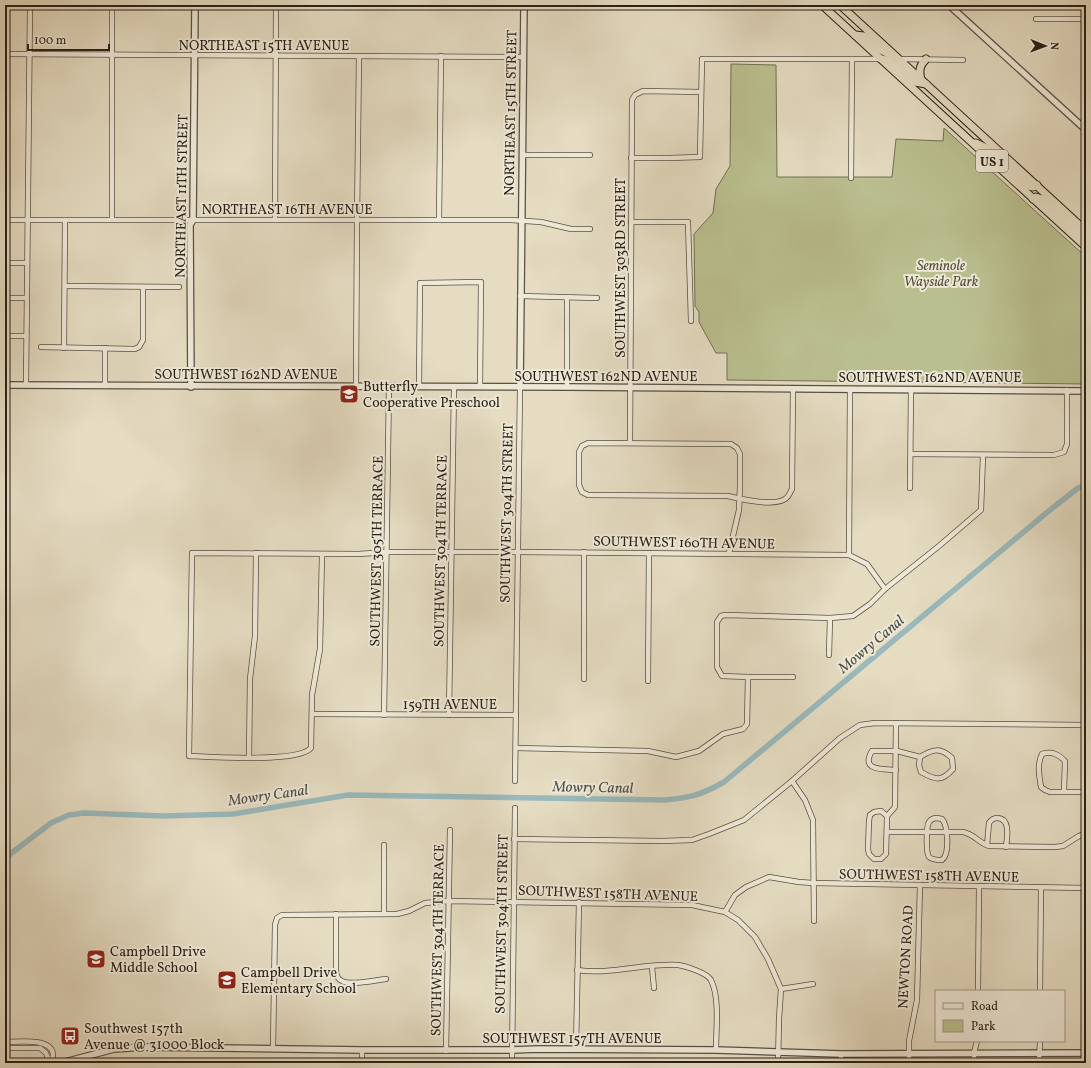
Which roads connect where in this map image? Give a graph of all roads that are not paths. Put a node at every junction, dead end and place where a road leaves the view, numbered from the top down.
1 (30, 5) edge
2 (112, 5) edge
3 (195, 5) edge
4 (276, 5) edge
5 (524, 5) edge
6 (822, 5) edge
7 (840, 5) edge
8 (949, 5) edge
9 (1036, 19) dead end
10 (1086, 19) edge
11 (855, 35) junction
12 (5, 54) edge
13 (30, 54) junction
14 (112, 55) junction
15 (195, 55) junction
16 (276, 56) junction
17 (360, 56) junction
18 (441, 56) junction
19 (523, 57) junction
20 (852, 59) junction
21 (880, 59) junction
22 (898, 59) junction
23 (926, 59) junction
24 (963, 60) dead end
25 (923, 82) junction
26 (701, 92) junction
27 (1086, 130) edge
28 (968, 140) junction
29 (522, 155) junction
30 (590, 155) dead end
31 (631, 158) junction
32 (851, 178) dead end
33 (1037, 185) junction
34 (1033, 199) junction
35 (5, 220) edge
36 (28, 220) junction
37 (65, 220) junction
38 (112, 220) junction
39 (193, 220) junction
40 (275, 220) junction
41 (357, 220) junction
42 (439, 220) junction
43 (521, 221) junction
44 (631, 222) junction
45 (590, 229) dead end
46 (1086, 231) edge
47 (1086, 237) edge
48 (1086, 247) edge
49 (5, 263) edge
50 (27, 263) junction
51 (65, 286) junction
52 (143, 287) junction
53 (179, 287) dead end
54 (520, 296) junction
55 (5, 298) edge
56 (26, 298) junction
57 (567, 298) junction
58 (597, 298) dead end
59 (690, 321) dead end
60 (5, 336) edge
61 (26, 336) junction
62 (41, 347) dead end
63 (64, 348) junction
64 (105, 348) junction
65 (5, 385) edge
66 (26, 385) junction
67 (105, 386) junction
68 (191, 387) junction
69 (356, 387) junction
70 (389, 387) junction
71 (418, 387) junction
72 (454, 387) junction
73 (480, 387) junction
74 (520, 387) junction
75 (567, 387) junction
76 (630, 388) junction
77 (793, 389) junction
78 (850, 389) junction
79 (911, 389) junction
80 (1067, 390) junction
81 (1086, 391) edge
82 (630, 442) junction
83 (911, 454) junction
84 (983, 455) junction
85 (910, 488) dead end
86 (740, 499) junction
87 (387, 552) junction
88 (452, 552) junction
89 (519, 552) junction
90 (584, 552) junction
91 (256, 553) junction
92 (649, 553) junction
93 (729, 553) junction
94 (322, 554) junction
95 (849, 555) junction
96 (885, 589) junction
97 (830, 618) junction
98 (829, 655) dead end
99 (748, 677) junction
100 (792, 677) dead end
101 (584, 679) dead end
102 (648, 681) dead end
103 (312, 714) junction
104 (449, 714) junction
105 (384, 715) junction
106 (516, 715) junction
107 (896, 723) junction
108 (1086, 725) edge
109 (516, 748) junction
110 (897, 751) junction
111 (249, 757) junction
112 (920, 757) junction
113 (896, 770) junction
114 (515, 781) dead end
115 (792, 781) junction
116 (1064, 791) junction
117 (1086, 792) edge
118 (515, 808) dead end
119 (887, 816) junction
120 (450, 830) dead end
121 (887, 832) junction
122 (927, 832) junction
123 (947, 833) junction
124 (1086, 833) edge
125 (514, 839) junction
126 (384, 845) dead end
127 (987, 845) junction
128 (1006, 847) junction
129 (813, 883) junction
130 (920, 885) junction
131 (979, 887) junction
132 (1041, 888) junction
133 (1086, 888) edge
134 (448, 900) junction
135 (513, 901) junction
136 (579, 902) junction
137 (725, 912) junction
138 (336, 914) junction
139 (384, 914) junction
140 (814, 921) dead end
141 (652, 967) junction
142 (578, 970) junction
143 (386, 979) dead end
144 (813, 984) dead end
145 (654, 988) dead end
146 (781, 989) junction
147 (978, 990) edge
148 (1040, 990) edge
149 (5, 1042) edge
150 (977, 1042) edge
151 (1040, 1042) edge
152 (5, 1048) edge
153 (576, 1049) junction
154 (273, 1050) junction
155 (362, 1050) junction
156 (446, 1050) junction
157 (512, 1050) junction
158 (716, 1050) junction
159 (778, 1051) junction
160 (1039, 1053) junction
161 (1086, 1053) edge
162 (841, 1054) junction
163 (909, 1054) junction
164 (974, 1054) junction
165 (51, 1063) edge
166 (61, 1063) edge
167 (362, 1063) edge
168 (512, 1063) edge
169 (778, 1063) edge
170 (841, 1063) edge
171 (909, 1063) edge
172 (974, 1063) edge
173 (1039, 1063) edge

1 - 13 street
2 - 14 street
3 - 15 street, NORTHEAST 11TH STREET
4 - 16 street
5 - 19 street, NORTHEAST 15TH STREET
6 - 11 highway, US 1
7 - 22 highway, US 1
8 - 27 street
9 - 10 street
11 - 21 highway, US 1
11 - 22 highway
12 - 13 street, NORTHEAST 15TH AVENUE
13 - 14 street, NORTHEAST 15TH AVENUE
13 - 36 street
14 - 15 street, NORTHEAST 15TH AVENUE
14 - 38 street
15 - 16 street, NORTHEAST 15TH AVENUE
15 - 39 street, NORTHEAST 11TH STREET
16 - 17 street, NORTHEAST 15TH AVENUE
16 - 40 street
17 - 18 street, NORTHEAST 15TH AVENUE
17 - 41 street
18 - 19 street, NORTHEAST 15TH AVENUE
18 - 42 street
19 - 29 street, NORTHEAST 15TH STREET
20 - 21 street
20 - 26 street
20 - 32 street
21 - 25 highway
21 - 28 highway, US 1
22 - 23 street
22 - 25 highway, US 1
23 - 24 street
23 - 25 highway
25 - 33 highway, US 1
26 - 31 street, SOUTHWEST 303RD STREET
26 - 31 street
28 - 33 highway
28 - 34 highway, US 1
29 - 30 street
29 - 43 street, NORTHEAST 15TH STREET
31 - 44 street, SOUTHWEST 303RD STREET
33 - 46 highway, US 1
34 - 47 highway
34 - 48 highway, US 1
35 - 36 street, NORTHEAST 16TH AVENUE
36 - 37 street, NORTHEAST 16TH AVENUE
36 - 50 street
37 - 38 street, NORTHEAST 16TH AVENUE
37 - 51 street
38 - 39 street, NORTHEAST 16TH AVENUE
39 - 40 street, NORTHEAST 16TH AVENUE
39 - 68 street, NORTHEAST 11TH STREET
40 - 41 street, NORTHEAST 16TH AVENUE
41 - 42 street, NORTHEAST 16TH AVENUE
41 - 69 street
42 - 43 street, NORTHEAST 16TH AVENUE
43 - 45 street, NORTHEAST 16TH AVENUE
43 - 54 street, SOUTHWEST 304TH STREET
44 - 59 street
44 - 76 street, SOUTHWEST 303RD STREET
49 - 50 street
50 - 56 street
51 - 52 street
51 - 63 street
52 - 53 street
52 - 64 street
54 - 57 street
54 - 74 street, SOUTHWEST 304TH STREET
55 - 56 street
56 - 61 street
57 - 58 street
57 - 75 street
60 - 61 street
61 - 66 street
62 - 63 street
63 - 64 street
64 - 67 street
65 - 66 street, SOUTHWEST 162ND AVENUE
66 - 67 street, SOUTHWEST 162ND AVENUE
67 - 68 street, SOUTHWEST 162ND AVENUE
68 - 69 street, SOUTHWEST 162ND AVENUE
69 - 70 street, SOUTHWEST 162ND AVENUE
70 - 71 street, SOUTHWEST 162ND AVENUE
70 - 87 street, SOUTHWEST 305TH TERRACE
71 - 72 street, SOUTHWEST 162ND AVENUE
71 - 73 street
72 - 73 street, SOUTHWEST 162ND AVENUE
72 - 88 street, SOUTHWEST 304TH TERRACE
73 - 74 street, SOUTHWEST 162ND AVENUE
74 - 75 street, SOUTHWEST 162ND AVENUE
74 - 89 street, SOUTHWEST 304TH STREET
75 - 76 street, SOUTHWEST 162ND AVENUE
76 - 77 street, SOUTHWEST 162ND AVENUE
76 - 82 street, SOUTHWEST 303RD STREET
77 - 78 street, SOUTHWEST 162ND AVENUE
77 - 86 street
78 - 79 street, SOUTHWEST 162ND AVENUE
78 - 95 street
79 - 80 street, SOUTHWEST 162ND AVENUE
79 - 83 street
80 - 81 street, SOUTHWEST 162ND AVENUE
80 - 84 street
82 - 86 street
82 - 86 street
83 - 84 street
83 - 85 street
84 - 96 street
86 - 93 street
87 - 88 street, SOUTHWEST 160TH AVENUE
87 - 94 street
87 - 105 street, SOUTHWEST 305TH TERRACE
88 - 89 street, SOUTHWEST 160TH AVENUE
88 - 104 street, SOUTHWEST 304TH TERRACE
89 - 90 street, SOUTHWEST 160TH AVENUE
89 - 106 street, SOUTHWEST 304TH STREET
90 - 92 street, SOUTHWEST 160TH AVENUE
90 - 101 street
91 - 94 street
91 - 111 street
91 - 111 street
92 - 93 street, SOUTHWEST 160TH AVENUE
92 - 102 street
93 - 95 street, SOUTHWEST 160TH AVENUE
94 - 103 street
95 - 96 street
96 - 97 street
97 - 98 street
97 - 99 street
99 - 100 street
99 - 109 street
103 - 105 street, 159TH AVENUE
103 - 111 street
104 - 105 street, 159TH AVENUE
104 - 106 street, 159TH AVENUE
106 - 109 street, SOUTHWEST 304TH STREET
107 - 108 street
107 - 110 street
107 - 115 street
109 - 114 street, SOUTHWEST 304TH STREET
110 - 112 street
110 - 113 street
110 - 113 street
112 - 112 street
113 - 119 street
115 - 125 street
115 - 129 street
116 - 116 street
116 - 117 street
118 - 125 street, SOUTHWEST 304TH STREET
119 - 121 street
119 - 121 street
120 - 134 street, SOUTHWEST 304TH TERRACE
121 - 122 street
122 - 123 street
122 - 123 street
122 - 123 street
123 - 127 street
124 - 128 street
125 - 135 street, SOUTHWEST 304TH STREET
126 - 139 street
127 - 128 street
127 - 128 street
129 - 130 street, SOUTHWEST 158TH AVENUE
129 - 137 street, SOUTHWEST 158TH AVENUE
129 - 140 street
130 - 131 street, SOUTHWEST 158TH AVENUE
130 - 163 street, NEWTON ROAD
131 - 132 street, SOUTHWEST 158TH AVENUE
131 - 147 street
132 - 133 street, SOUTHWEST 158TH AVENUE
132 - 148 street
134 - 135 street, SOUTHWEST 158TH AVENUE
134 - 139 street, SOUTHWEST 158TH AVENUE
134 - 156 street, SOUTHWEST 304TH TERRACE
135 - 136 street, SOUTHWEST 158TH AVENUE
135 - 157 street, SOUTHWEST 304TH STREET
136 - 137 street, SOUTHWEST 158TH AVENUE
136 - 142 street
137 - 146 street
138 - 139 street, SOUTHWEST 158TH AVENUE
138 - 143 street
138 - 154 street, SOUTHWEST 158TH AVENUE
141 - 142 street
141 - 145 street
141 - 158 street
142 - 153 street
144 - 146 street
146 - 159 street
149 - 165 street
150 - 164 street
151 - 160 street
152 - 165 street
153 - 157 street, SOUTHWEST 157TH AVENUE
153 - 158 street, SOUTHWEST 157TH AVENUE
154 - 155 street, SOUTHWEST 157TH AVENUE
154 - 166 street, SOUTHWEST 157TH AVENUE
155 - 156 street, SOUTHWEST 157TH AVENUE
155 - 167 street
156 - 157 street, SOUTHWEST 157TH AVENUE
157 - 168 street, SOUTHWEST 304TH STREET
158 - 159 street, SOUTHWEST 157TH AVENUE
159 - 162 street, SOUTHWEST 157TH AVENUE
159 - 169 street
160 - 161 street, SOUTHWEST 157TH AVENUE
160 - 164 street, SOUTHWEST 157TH AVENUE
160 - 173 street
162 - 163 street, SOUTHWEST 157TH AVENUE
162 - 170 street
163 - 164 street, SOUTHWEST 157TH AVENUE
163 - 171 street, NEWTON ROAD
164 - 172 street

